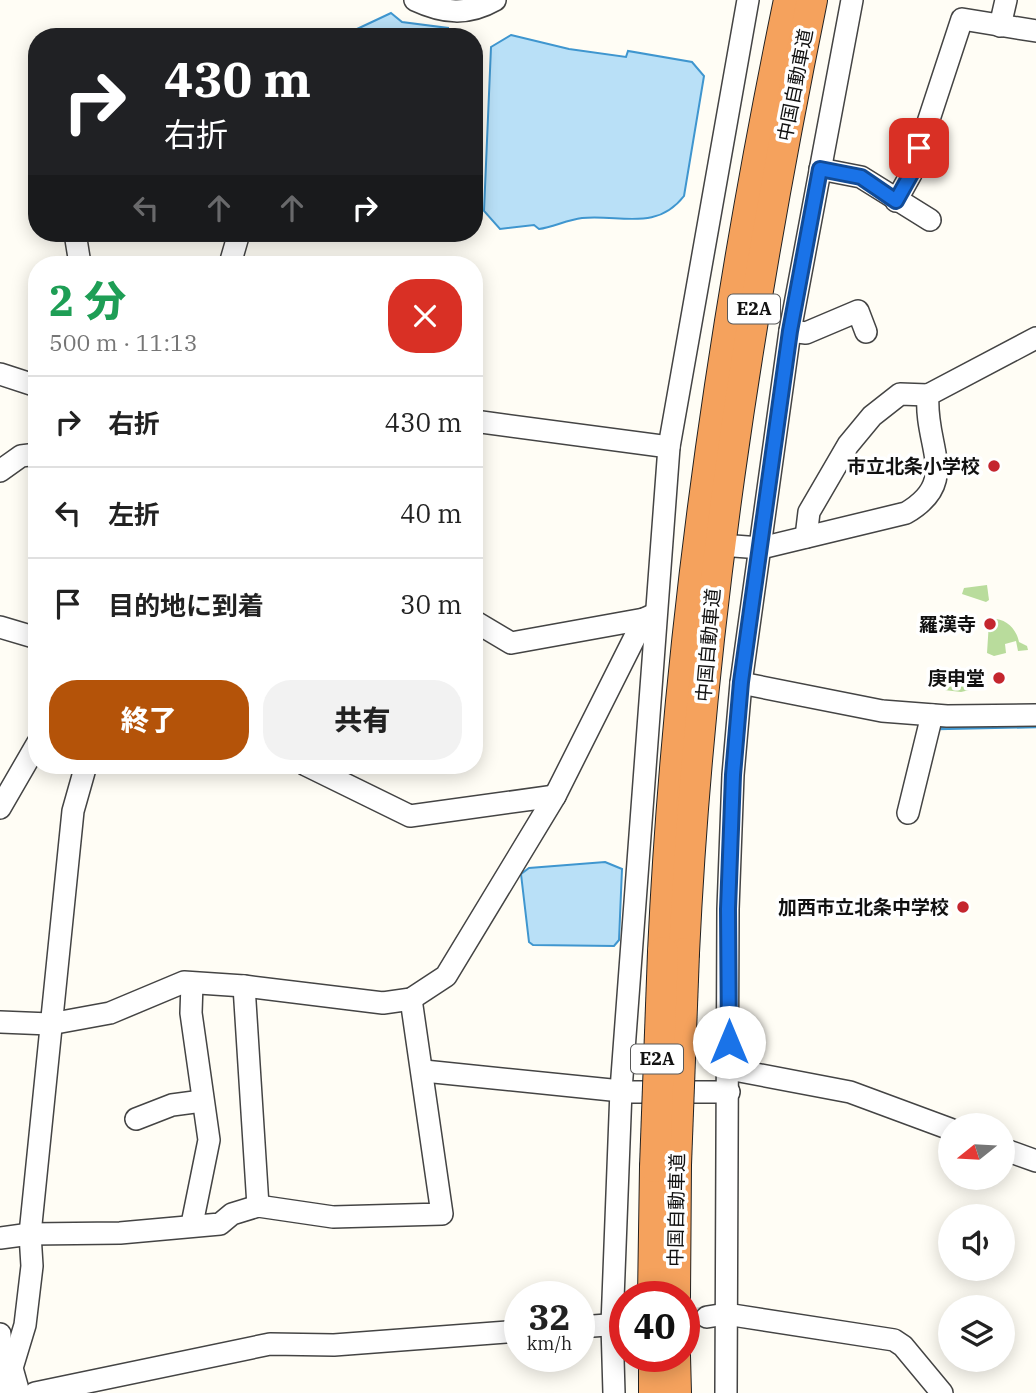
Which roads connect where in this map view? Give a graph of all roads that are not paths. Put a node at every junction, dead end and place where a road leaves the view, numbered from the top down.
1 (415, 0) edge
2 (495, 0) edge
3 (748, 0) edge
4 (789, 0) edge
5 (812, 0) edge
6 (852, 0) edge
7 (1006, 0) edge
8 (1000, 26) junction
9 (1036, 31) edge
10 (820, 169) junction
11 (896, 201) junction
12 (930, 220) dead end
13 (790, 331) junction
14 (866, 332) dead end
15 (1036, 338) edge
16 (0, 374) edge
17 (28, 383) edge
18 (928, 395) junction
19 (483, 422) edge
20 (668, 447) junction
21 (28, 455) edge
22 (0, 471) edge
23 (806, 537) junction
24 (734, 546) dead end
25 (761, 548) junction
26 (650, 617) junction
27 (700, 618) junction
28 (483, 626) edge
29 (0, 627) edge
30 (28, 635) edge
31 (741, 682) junction
32 (932, 715) junction
33 (1036, 715) edge
34 (28, 755) edge
35 (83, 774) edge
36 (324, 774) edge
37 (7, 782) edge
38 (555, 796) junction
39 (0, 808) edge
40 (908, 813) dead end
41 (192, 983) junction
42 (244, 986) junction
43 (411, 999) junction
44 (0, 1022) edge
45 (50, 1024) junction
46 (729, 1069) junction
47 (424, 1072) junction
48 (621, 1090) junction
49 (729, 1092) junction
50 (202, 1101) junction
51 (136, 1119) dead end
52 (938, 1125) edge
53 (1015, 1153) edge
54 (1036, 1161) edge
55 (665, 1166) junction
56 (258, 1206) junction
57 (192, 1224) junction
58 (30, 1234) junction
59 (0, 1238) edge
60 (618, 1281) edge
61 (654, 1281) edge
62 (674, 1281) edge
63 (716, 1315) junction
64 (504, 1332) edge
65 (0, 1334) edge
66 (615, 1372) edge
67 (654, 1372) edge
68 (676, 1372) edge
69 (2, 1393) edge
70 (19, 1393) edge
71 (35, 1393) edge
72 (614, 1393) edge
73 (654, 1393) edge
74 (676, 1393) edge
75 (726, 1393) edge
76 (942, 1393) edge

1 - 2 street
3 - 20 street
4 - 27 highway, 中国自動車道 / E2A
5 - 27 highway, 中国自動車道 / E2A
6 - 10 street
7 - 8 street
8 - 9 street
8 - 11 street
10 - 11 street
10 - 13 street
11 - 12 street
13 - 14 street
13 - 25 street
15 - 18 street
16 - 17 street
18 - 23 street
18 - 23 street
19 - 20 street
20 - 26 street
21 - 22 street
23 - 25 street
24 - 25 street
25 - 31 street
26 - 28 street
26 - 38 street
26 - 48 street
27 - 55 highway, 中国自動車道 / E2A, bridge
29 - 30 street
31 - 32 street
31 - 46 street
32 - 33 street
32 - 40 street
34 - 37 street
35 - 45 street
36 - 38 street
37 - 39 street
38 - 43 street
41 - 42 street
41 - 45 street
41 - 50 street
42 - 43 street
42 - 56 street
43 - 47 street
44 - 45 street
45 - 58 street
46 - 49 street
46 - 52 street
47 - 48 street
47 - 56 street
48 - 49 street
48 - 60 street
49 - 63 street
50 - 51 street
50 - 57 street
53 - 54 street
55 - 61 highway, 中国自動車道 / E2A
55 - 62 highway, 中国自動車道 / E2A
56 - 57 street
57 - 58 street
58 - 59 street
58 - 70 street
63 - 75 street
63 - 76 street
64 - 71 street
65 - 69 street
66 - 72 street
67 - 73 highway
68 - 74 highway

